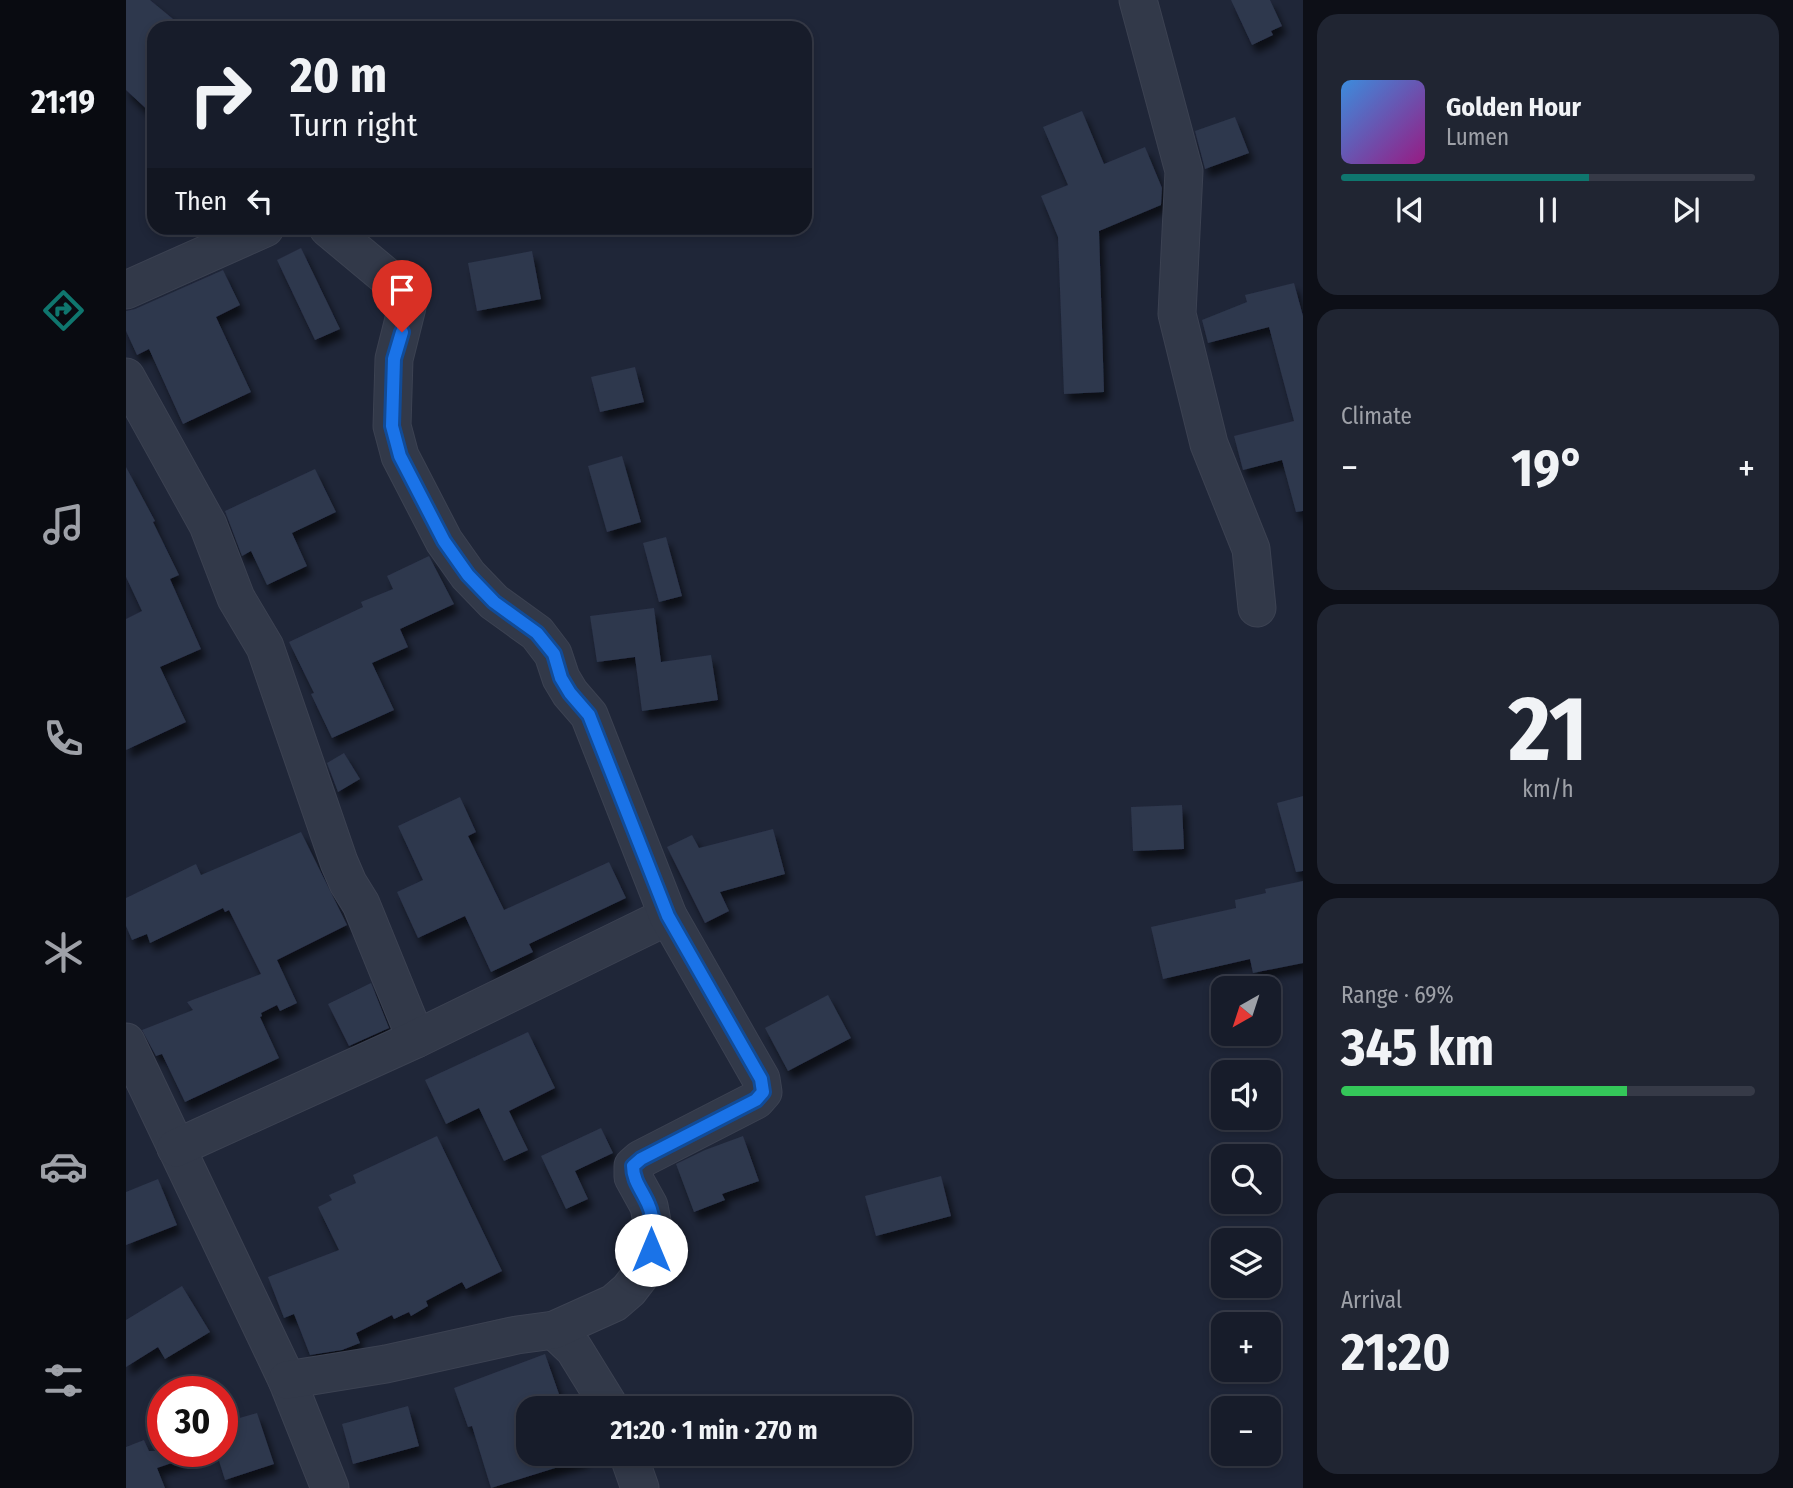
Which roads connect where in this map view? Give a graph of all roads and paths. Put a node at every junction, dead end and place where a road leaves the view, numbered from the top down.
1 (1138, 0) edge
2 (249, 235) edge
3 (336, 235) edge
4 (126, 289) edge
5 (126, 377) edge
6 (1257, 608) dead end
7 (668, 916) junction
8 (416, 1039) junction
9 (126, 1042) edge
10 (176, 1148) junction
11 (554, 1330) junction
12 (287, 1380) junction
13 (603, 1396) edge
14 (632, 1466) edge
15 (330, 1488) edge
16 (640, 1488) edge

1 - 6 street
2 - 4 street
3 - 7 street
5 - 8 street
7 - 8 street
7 - 11 street
8 - 10 street
9 - 10 street
10 - 12 street
11 - 12 street
11 - 13 street
12 - 15 street
14 - 16 street

